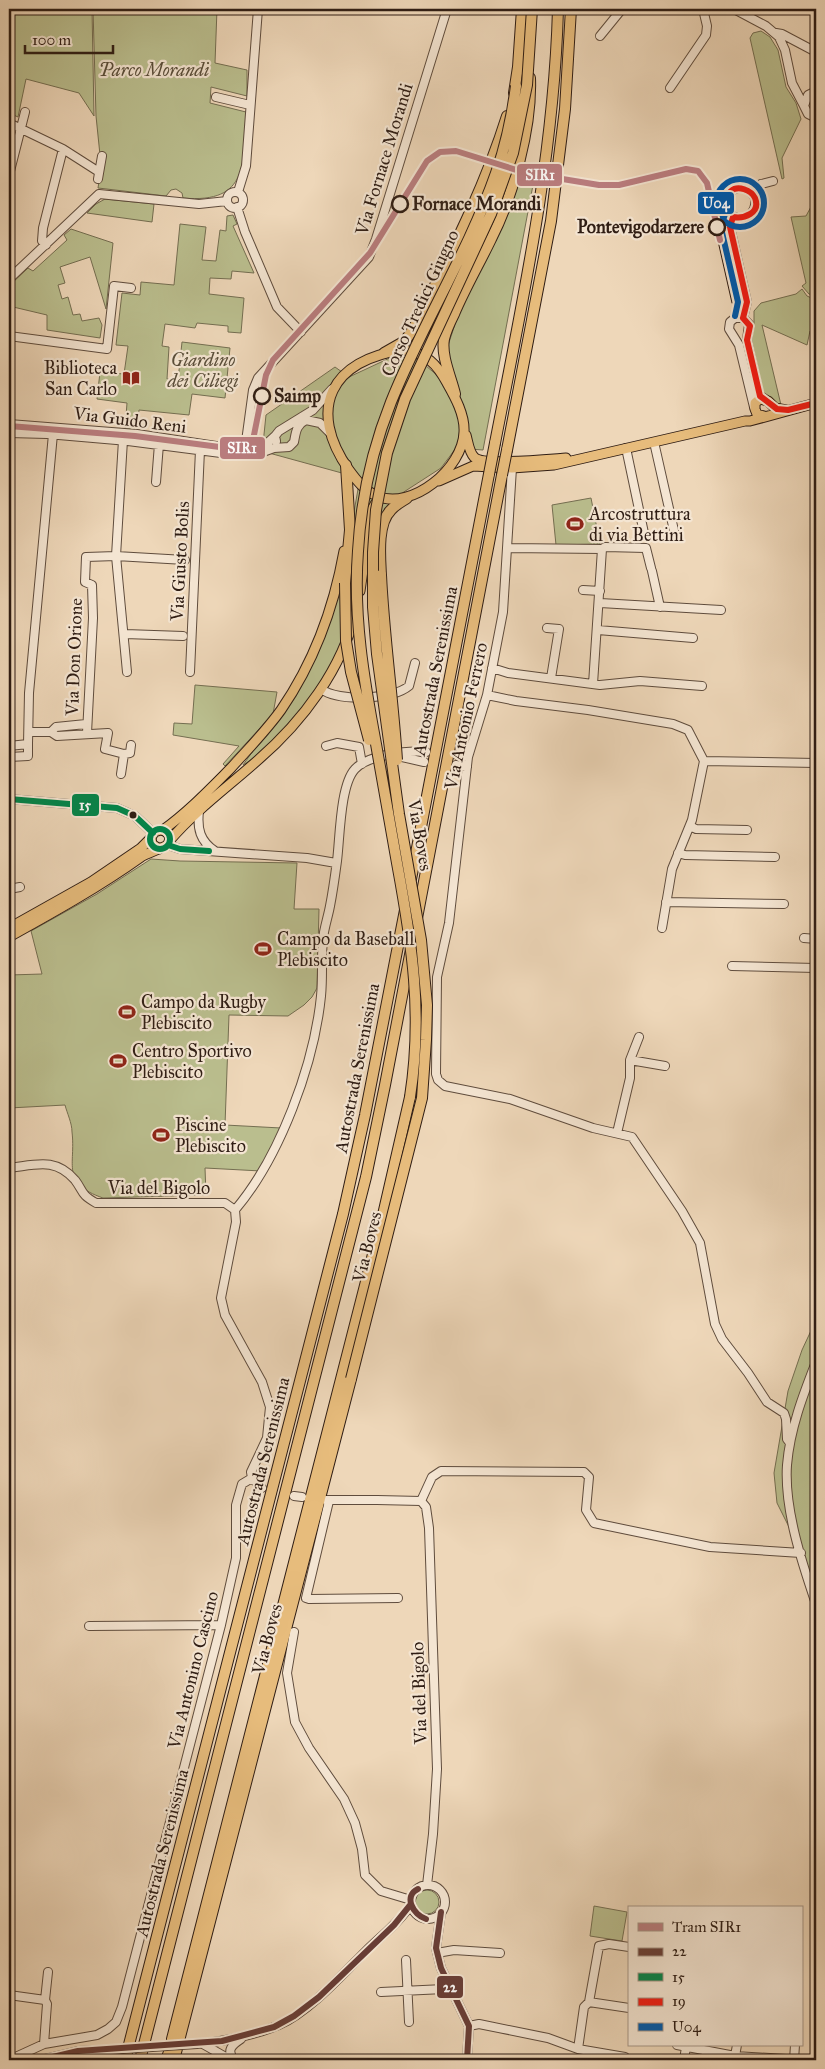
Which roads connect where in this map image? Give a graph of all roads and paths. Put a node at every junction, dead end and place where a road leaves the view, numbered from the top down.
1 (258, 9) edge
2 (447, 9) edge
3 (522, 9) edge
4 (532, 9) edge
5 (558, 9) edge
6 (571, 9) edge
7 (622, 9) edge
8 (703, 9) edge
9 (734, 9) edge
10 (776, 33) junction
11 (600, 36) dead end
12 (816, 52) edge
13 (530, 64) junction
14 (516, 86) junction
15 (670, 88) dead end
16 (795, 88) junction
17 (814, 92) edge
18 (216, 97) dead end
19 (250, 105) junction
20 (804, 106) junction
21 (25, 112) dead end
22 (816, 118) edge
23 (9, 123) edge
24 (20, 128) junction
25 (64, 149) junction
26 (102, 156) dead end
27 (9, 175) edge
28 (773, 181) dead end
29 (761, 184) junction
30 (744, 188) junction
31 (238, 192) junction
32 (755, 198) junction
33 (227, 201) junction
34 (237, 208) junction
35 (733, 217) junction
36 (46, 245) junction
37 (9, 279) edge
38 (131, 288) dead end
39 (743, 318) junction
40 (301, 332) junction
41 (748, 332) junction
42 (9, 336) edge
43 (734, 337) junction
44 (384, 353) junction
45 (332, 389) junction
46 (455, 394) junction
47 (768, 402) junction
48 (816, 403) edge
49 (754, 408) junction
50 (788, 410) junction
51 (765, 416) junction
52 (745, 420) junction
53 (9, 424) edge
54 (395, 426) joint
55 (284, 429) junction
56 (464, 430) junction
57 (9, 433) edge
58 (53, 434) junction
59 (294, 435) junction
60 (275, 436) junction
61 (332, 436) junction
62 (123, 440) junction
63 (654, 442) junction
64 (159, 444) junction
65 (281, 448) junction
66 (626, 448) junction
67 (200, 450) junction
68 (246, 453) junction
69 (586, 458) junction
70 (346, 465) junction
71 (512, 468) junction
72 (156, 482) dead end
73 (432, 484) junction
74 (364, 494) joint
75 (379, 497) junction
76 (407, 498) junction
77 (389, 512) junction
78 (349, 516) junction
79 (644, 533) dead end
80 (675, 535) dead end
81 (507, 548) junction
82 (602, 549) junction
83 (116, 556) junction
84 (185, 560) dead end
85 (364, 563) junction
86 (583, 590) dead end
87 (600, 591) junction
88 (600, 604) junction
89 (660, 607) junction
90 (721, 610) dead end
91 (547, 628) dead end
92 (598, 630) junction
93 (125, 634) junction
94 (182, 636) dead end
95 (692, 638) dead end
96 (415, 664) dead end
97 (492, 668) junction
98 (127, 672) dead end
99 (190, 672) dead end
100 (551, 678) junction
101 (593, 684) junction
102 (702, 686) dead end
103 (321, 689) junction
104 (487, 695) junction
105 (86, 724) junction
106 (29, 732) junction
107 (51, 732) junction
108 (87, 733) junction
109 (28, 744) junction
110 (131, 745) dead end
111 (9, 746) edge
112 (326, 746) dead end
113 (426, 752) dead end
114 (124, 754) junction
115 (393, 755) junction
116 (457, 755) dead end
117 (9, 757) edge
118 (468, 757) junction
119 (704, 761) junction
120 (424, 762) dead end
121 (816, 763) edge
122 (362, 764) junction
123 (456, 765) dead end
124 (467, 767) junction
125 (121, 774) dead end
126 (9, 798) edge
127 (388, 810) junction
128 (199, 812) junction
129 (399, 814) junction
130 (690, 826) junction
131 (163, 830) junction
132 (747, 830) dead end
133 (152, 835) junction
134 (169, 842) junction
135 (159, 848) junction
136 (215, 852) junction
137 (678, 853) junction
138 (775, 857) dead end
139 (336, 863) junction
140 (20, 887) dead end
141 (9, 889) edge
142 (666, 902) junction
143 (784, 904) dead end
144 (9, 928) edge
145 (662, 928) dead end
146 (9, 937) edge
147 (804, 938) dead end
148 (816, 939) edge
149 (732, 966) dead end
150 (816, 968) edge
151 (639, 1038) dead end
152 (630, 1060) junction
153 (665, 1066) dead end
154 (617, 1133) junction
155 (9, 1168) edge
156 (235, 1210) junction
157 (816, 1362) edge
158 (790, 1443) junction
159 (252, 1478) junction
160 (262, 1488) dead end
161 (421, 1502) junction
162 (801, 1553) junction
163 (398, 1598) dead end
164 (816, 1604) edge
165 (221, 1625) junction
166 (89, 1626) dead end
167 (294, 1632) dead end
168 (427, 1885) junction
169 (411, 1902) junction
170 (441, 1912) junction
171 (628, 1947) edge
172 (437, 1953) junction
173 (500, 1953) dead end
174 (406, 1960) dead end
175 (48, 1972) dead end
176 (449, 1987) junction
177 (407, 1990) junction
178 (381, 1992) dead end
179 (9, 1995) edge
180 (45, 2000) junction
181 (589, 2002) junction
182 (628, 2008) edge
183 (409, 2022) dead end
184 (469, 2026) junction
185 (245, 2037) junction
186 (172, 2039) dead end
187 (199, 2043) junction
188 (44, 2044) junction
189 (682, 2046) edge
190 (795, 2046) edge
191 (686, 2047) junction
192 (578, 2049) junction
193 (170, 2057) edge
194 (625, 2057) dead end
195 (731, 2057) edge
196 (9, 2060) edge
197 (40, 2060) edge
198 (125, 2060) edge
199 (140, 2060) edge
200 (233, 2060) edge
201 (468, 2060) edge
202 (684, 2060) edge
203 (794, 2060) edge
204 (802, 2060) edge

1 - 19 street
2 - 40 street, Via Fornace Morandi
3 - 14 highway, Corso Tredici Giugno
4 - 13 highway, Corso Tredici Giugno, bridge
5 - 198 highway, Autostrada Serenissima, bridge
6 - 199 highway, Autostrada Serenissima, bridge
7 - 11 street
8 - 15 street
9 - 10 street
10 - 12 street
10 - 16 street
13 - 46 highway, bridge
13 - 54 highway, Corso Tredici Giugno, bridge
14 - 44 highway, bridge
14 - 74 highway, Corso Tredici Giugno, bridge
16 - 17 street
16 - 20 street
17 - 20 street
18 - 19 street
19 - 31 street
20 - 22 street
21 - 24 street
23 - 24 street
24 - 25 street
24 - 27 street
25 - 26 street
25 - 36 street
28 - 29 street
29 - 30 street
29 - 32 street
30 - 32 street
30 - 35 street
31 - 33 street
31 - 34 street
32 - 35 street
33 - 34 street
33 - 36 street
34 - 40 street
35 - 39 street
36 - 37 street
38 - 42 street
39 - 41 street
39 - 43 street
40 - 68 street, Via Fornace Morandi
41 - 43 street
41 - 47 street
43 - 49 street
44 - 45 main road
44 - 46 main road
45 - 55 street
45 - 61 main road
46 - 56 main road
47 - 49 main road
47 - 50 main road
47 - 51 main road
48 - 50 main road
49 - 51 main road
49 - 52 main road
50 - 51 main road
51 - 52 main road
52 - 63 main road
53 - 68 street, Via Guido Reni
54 - 129 highway, Via Boves, bridge
55 - 59 street
55 - 60 street
56 - 69 main road
56 - 73 main road
57 - 58 street, Via Guido Reni
58 - 62 street, Via Guido Reni
58 - 106 street
59 - 61 street
59 - 65 street
60 - 65 street
60 - 68 street
61 - 70 main road
62 - 64 street, Via Guido Reni
62 - 83 street
63 - 66 main road
63 - 80 street
64 - 67 street, Via Guido Reni
64 - 72 street, Via Guido Reni
65 - 68 street
66 - 69 main road
66 - 79 street
67 - 68 street, Via Guido Reni
67 - 99 street, Via Giusto Bolis
69 - 71 main road
70 - 75 main road
70 - 78 highway
71 - 73 main road
71 - 81 street, Via Antonio Ferrero
73 - 76 main road
74 - 127 highway, Via Boves, bridge
75 - 76 main road
75 - 85 main road
76 - 77 highway
77 - 85 main road
77 - 129 highway, bridge
78 - 127 highway, bridge
78 - 131 main road
81 - 82 street
81 - 97 street, Via Antonio Ferrero
82 - 87 street
82 - 89 street
83 - 84 street
83 - 93 street
83 - 105 street, Via Don Orione
85 - 103 main road
86 - 87 street
87 - 88 street
88 - 89 street
88 - 92 street
89 - 90 street
91 - 100 street
92 - 95 street
92 - 101 street
93 - 94 street
93 - 98 street
96 - 103 street
97 - 100 street
97 - 104 street, Via Antonio Ferrero
100 - 101 street
101 - 102 street
103 - 128 main road
104 - 118 street, Via Antonio Ferrero
104 - 119 street
105 - 107 street
105 - 108 street, Via Don Orione
106 - 107 street
106 - 109 street
107 - 108 street
108 - 114 street
109 - 111 street
109 - 117 street
110 - 114 street
112 - 122 street
113 - 115 street
114 - 125 street
115 - 120 street
115 - 122 street
116 - 118 street
118 - 124 street, Via Antonio Ferrero
119 - 121 street
119 - 130 street
122 - 139 street
123 - 124 street
124 - 154 street, Via Antonio Ferrero
126 - 133 street
127 - 186 highway, Via Boves, bridge
128 - 134 main road
128 - 136 street
129 - 193 highway, Via Boves, bridge
130 - 132 street
130 - 137 street
131 - 133 main road
131 - 134 main road
133 - 135 main road
133 - 144 main road
134 - 135 main road
134 - 136 street
135 - 146 main road
136 - 139 street
137 - 138 street
137 - 142 street
139 - 156 street
140 - 141 street
142 - 143 street
142 - 145 street
147 - 148 street
149 - 150 street
151 - 152 street
152 - 153 street
152 - 154 street
154 - 158 street, Via Antonio Ferrero
155 - 156 street, Via del Bigolo
156 - 159 street
157 - 158 street
158 - 162 street
159 - 160 street
159 - 165 street, Via Antonino Cascino
161 - 162 street
161 - 163 street
161 - 168 street, Via del Bigolo
162 - 164 street
165 - 166 street
165 - 188 street, Via Antonino Cascino
167 - 169 street
168 - 169 street
168 - 170 street
169 - 170 street
169 - 185 street
170 - 172 street
171 - 181 street
172 - 173 street
172 - 176 street
174 - 177 street
175 - 180 street
176 - 177 street
176 - 184 street
177 - 178 street
177 - 183 street
179 - 180 street
180 - 188 street
181 - 182 street
181 - 192 street
184 - 192 street
184 - 201 street
185 - 187 street
185 - 200 street
187 - 197 street, bridge
187 - 200 street
188 - 196 street, Via Antonino Cascino
189 - 191 street
190 - 203 street
191 - 195 street
191 - 202 street
192 - 194 street
195 - 203 street
203 - 204 street

